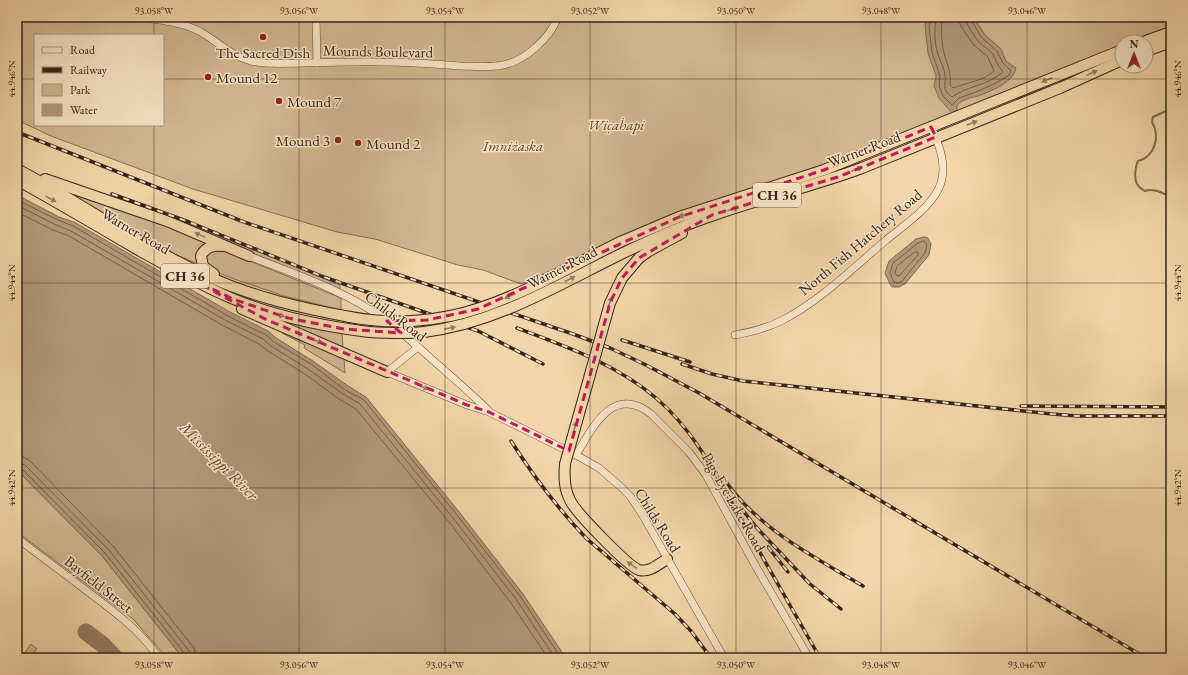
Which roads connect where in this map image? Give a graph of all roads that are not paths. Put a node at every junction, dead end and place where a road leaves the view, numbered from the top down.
1 (140, 17) edge
2 (316, 17) edge
3 (558, 17) edge
4 (1171, 32) edge
5 (1154, 38) edge
6 (1171, 42) edge
7 (1154, 48) edge
8 (1114, 53) edge
9 (317, 63) junction
10 (1114, 64) edge
11 (931, 127) junction
12 (936, 137) junction
13 (17, 168) edge
14 (17, 180) edge
15 (712, 215) junction
16 (249, 256) junction
17 (182, 274) junction
18 (259, 296) junction
19 (735, 336) dead end
20 (418, 347) junction
21 (387, 372) junction
22 (489, 412) junction
23 (576, 455) junction
24 (17, 538) edge
25 (667, 559) junction
26 (159, 658) edge
27 (724, 658) edge
28 (809, 658) edge

1 - 9 street, Mounds Boulevard
2 - 9 street
3 - 9 street, Mounds Boulevard
4 - 5 highway
6 - 7 highway
8 -> 11 highway, Warner Road / CH 36
12 -> 10 highway, Warner Road / CH 36
11 - 12 street, North Fish Hatchery Road
11 -> 18 highway, Warner Road / CH 36, bridge
15 -> 12 highway, Warner Road / CH 36
12 - 19 street, North Fish Hatchery Road
16 -> 13 highway
13 - 18 highway, Warner Road / CH 36
14 -> 17 highway, Warner Road / CH 36
17 -> 15 highway, Warner Road / CH 36, bridge
25 -> 15 highway, bridge
16 - 18 highway
16 - 20 street, Childs Road
17 -> 21 highway
20 - 21 street
20 - 22 street, Childs Road
21 -> 22 street, Childs Road
22 - 23 street, Childs Road
23 - 25 street, Childs Road
23 - 28 street, Pigs Eye Lake Road
24 - 26 street, Bayfield Street
25 - 27 street, Childs Road

